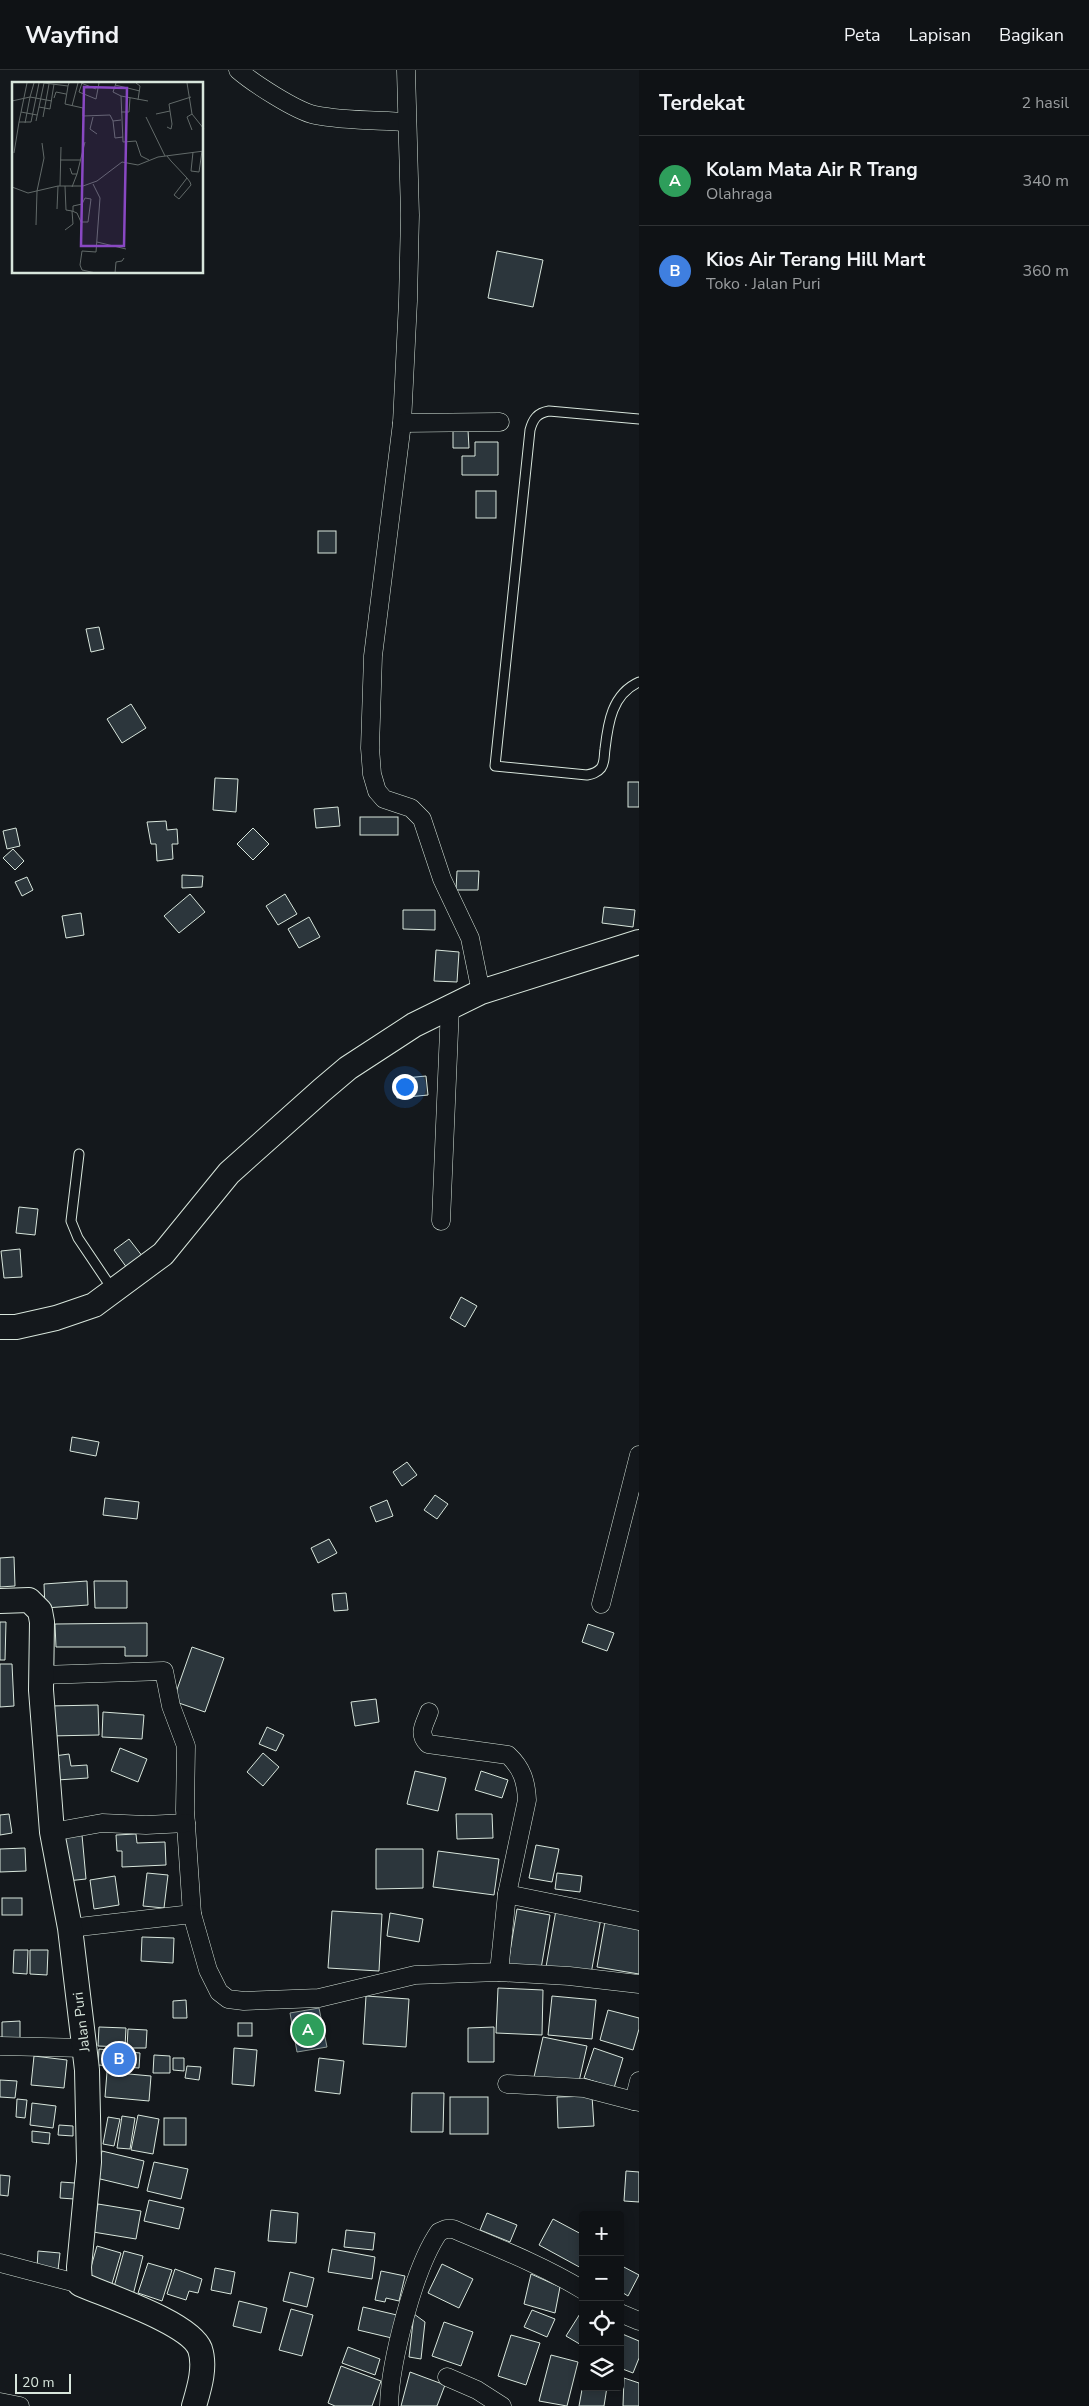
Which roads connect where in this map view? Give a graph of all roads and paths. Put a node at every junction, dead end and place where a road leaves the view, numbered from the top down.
1 (238, 70) edge
2 (406, 70) edge
3 (407, 122) junction
4 (639, 419) edge
5 (500, 422) dead end
6 (402, 423) junction
7 (639, 682) edge
8 (639, 942) edge
9 (481, 992) junction
10 (450, 1007) junction
11 (79, 1154) dead end
12 (442, 1221) dead end
13 (114, 1291) junction
14 (0, 1326) edge
15 (639, 1455) edge
16 (0, 1601) edge
17 (601, 1604) dead end
18 (41, 1674) junction
19 (429, 1712) dead end
20 (186, 1823) junction
21 (52, 1832) junction
22 (507, 1894) junction
23 (192, 1914) junction
24 (639, 1921) edge
25 (70, 1928) junction
26 (498, 1972) junction
27 (639, 1984) edge
28 (0, 2046) edge
29 (85, 2048) junction
30 (639, 2081) edge
31 (507, 2084) dead end
32 (637, 2101) edge
33 (0, 2263) edge
34 (80, 2284) junction
35 (579, 2288) edge
36 (624, 2315) edge
37 (639, 2321) edge
38 (447, 2378) dead end
39 (0, 2402) edge
40 (20, 2406) edge
41 (194, 2406) edge
42 (389, 2406) edge
43 (502, 2406) edge

1 - 3 street
2 - 3 street
3 - 6 street
4 - 7 lane
5 - 6 street
6 - 9 street
8 - 9 street
9 - 10 street
10 - 12 street
10 - 13 street
11 - 13 lane
13 - 14 street
15 - 17 street
16 - 18 street, Jalan Puri
18 - 20 street
18 - 21 street, Jalan Puri
19 - 22 street
20 - 21 street
20 - 23 street
21 - 25 street, Jalan Puri
22 - 24 street
22 - 26 street
23 - 25 street
23 - 26 street
25 - 29 street, Jalan Puri
26 - 27 street
28 - 29 street
29 - 34 street, Jalan Puri
30 - 32 street
31 - 32 street
33 - 34 street
34 - 41 street
35 - 42 street
36 - 37 street
38 - 43 street
39 - 40 street

